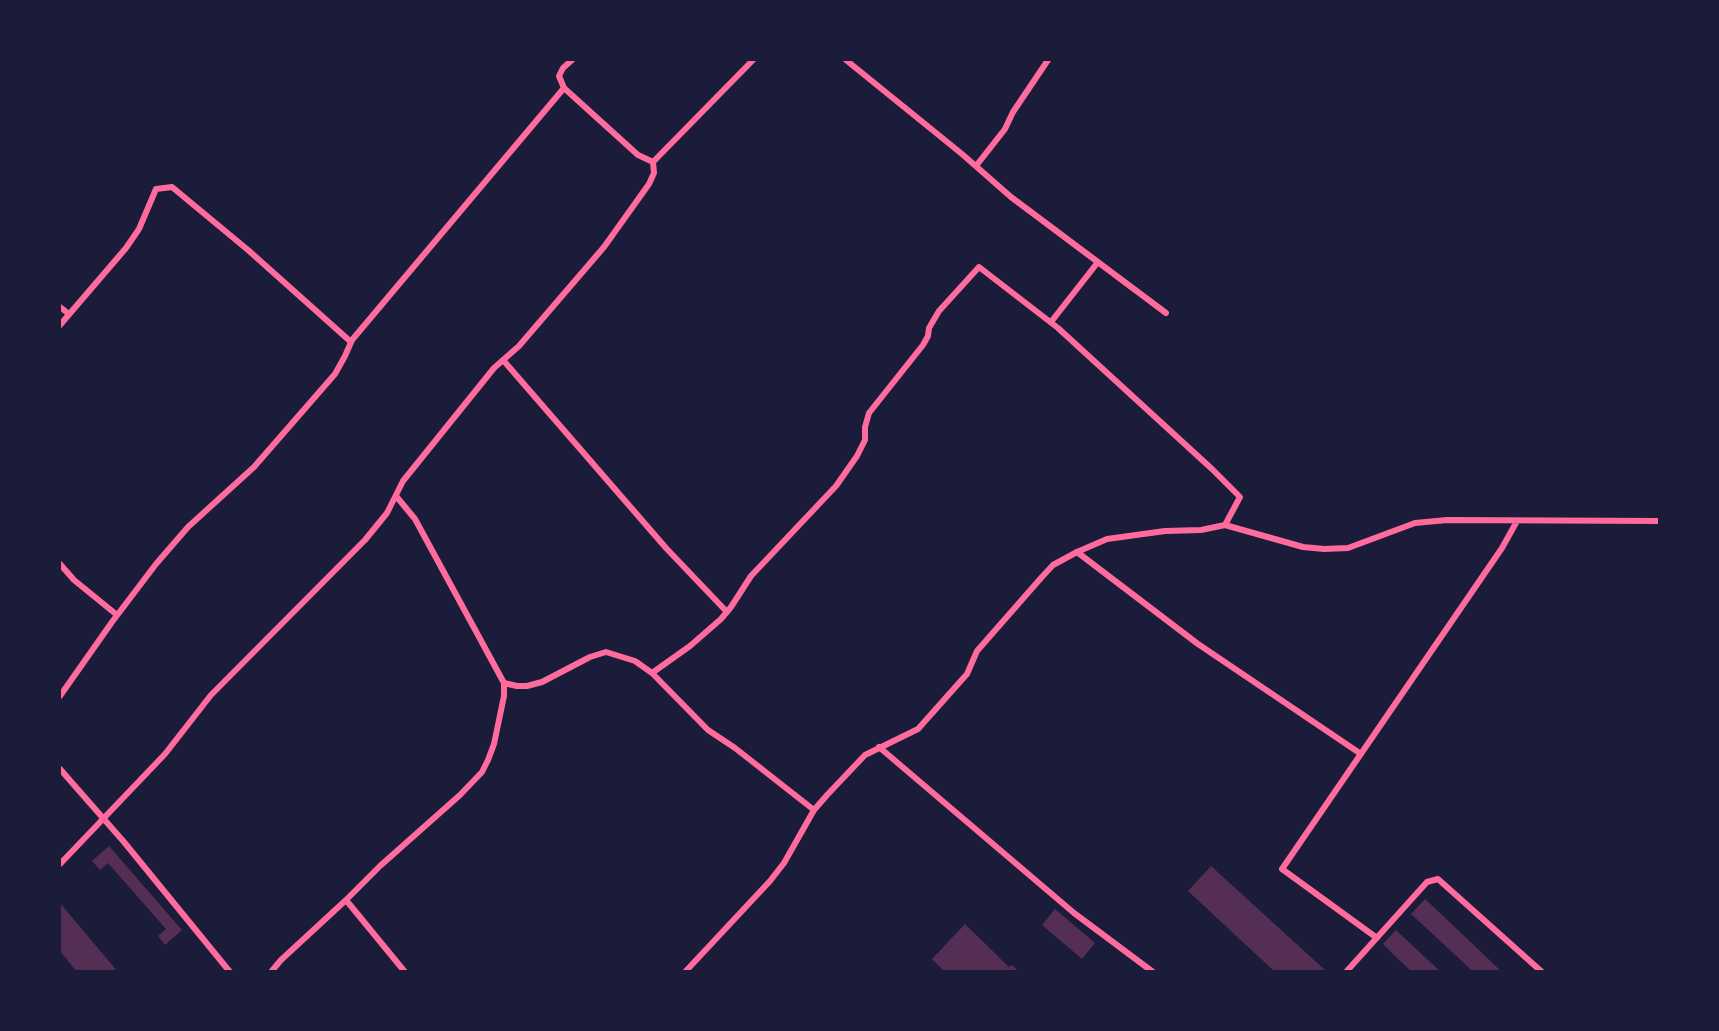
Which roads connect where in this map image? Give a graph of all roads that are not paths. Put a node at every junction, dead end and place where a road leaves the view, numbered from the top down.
1 (572, 60) edge
2 (753, 60) edge
3 (846, 60) edge
4 (1048, 60) edge
5 (565, 88) junction
6 (653, 162) junction
7 (976, 166) junction
8 (1098, 262) junction
9 (60, 307) edge
10 (1166, 313) dead end
11 (69, 314) junction
12 (1051, 322) junction
13 (60, 325) edge
14 (351, 342) junction
15 (503, 360) junction
16 (396, 496) junction
17 (1517, 521) junction
18 (1660, 521) edge
19 (1225, 524) junction
20 (1077, 552) junction
21 (60, 564) edge
22 (727, 612) junction
23 (117, 615) junction
24 (652, 673) junction
25 (504, 683) junction
26 (60, 696) edge
27 (878, 747) junction
28 (1361, 754) junction
29 (60, 769) edge
30 (814, 810) junction
31 (103, 819) junction
32 (60, 864) edge
33 (346, 900) junction
34 (1377, 938) junction
35 (230, 971) edge
36 (271, 971) edge
37 (405, 971) edge
38 (685, 971) edge
39 (1153, 971) edge
40 (1346, 971) edge
41 (1542, 971) edge

1 - 5 street
2 - 6 street
3 - 7 street
4 - 7 street
5 - 6 street
5 - 14 street
6 - 15 street
7 - 8 street
8 - 10 street
8 - 12 street
9 - 11 street
11 - 13 street
11 - 14 street
12 - 19 street
12 - 22 street
14 - 23 street
15 - 16 street
15 - 22 street
16 - 25 street
16 - 31 street
17 - 18 street
17 - 19 street
17 - 28 street
19 - 20 street
20 - 27 street
20 - 28 street
21 - 23 street
22 - 24 street
23 - 26 street
24 - 25 street
24 - 30 street
25 - 33 street
27 - 30 street
27 - 39 street
28 - 34 street
29 - 31 street
30 - 38 street
31 - 32 street
31 - 35 street
33 - 36 street
33 - 37 street
34 - 40 street
34 - 41 street

